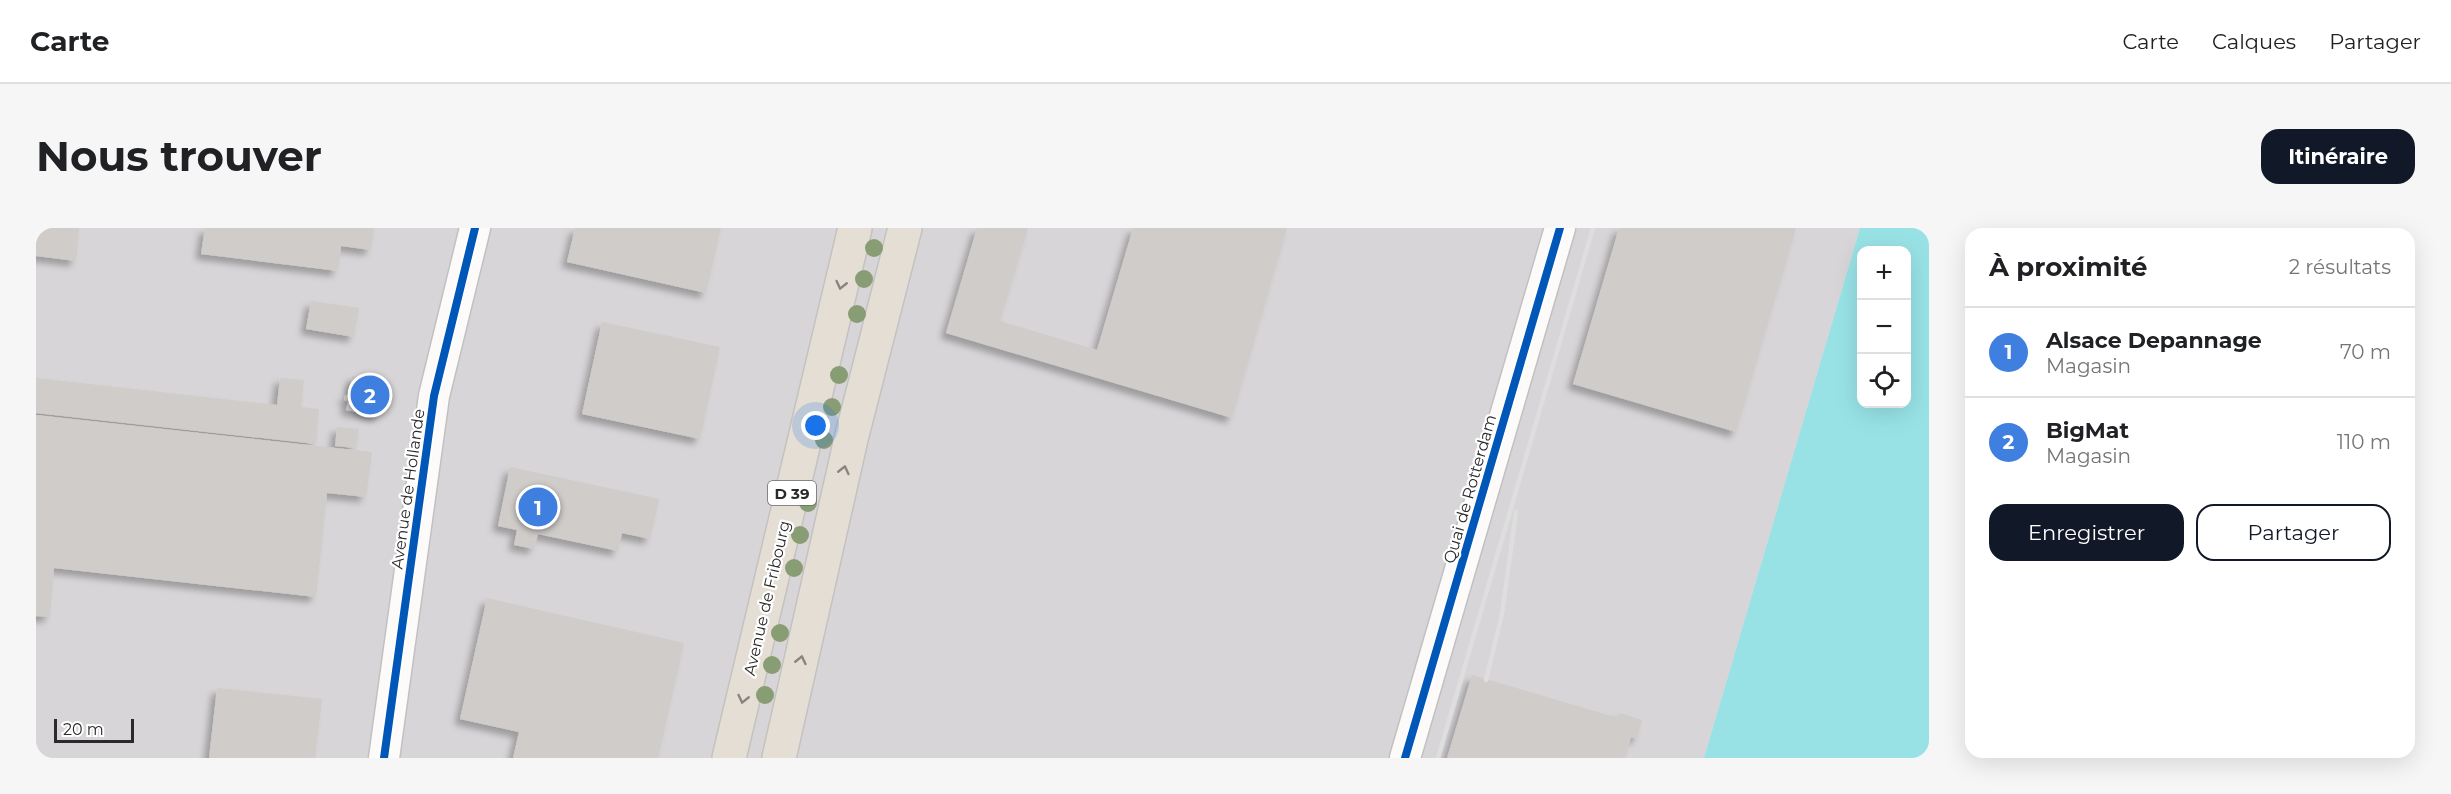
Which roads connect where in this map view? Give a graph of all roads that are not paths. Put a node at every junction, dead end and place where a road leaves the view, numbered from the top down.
1 (475, 228) edge
2 (855, 228) edge
3 (905, 228) edge
4 (1560, 228) edge
5 (384, 758) edge
6 (729, 758) edge
7 (779, 758) edge
8 (1405, 758) edge

1 - 5 street, Avenue de Hollande
2 -> 6 main road, Avenue de Fribourg / D 39
7 -> 3 main road, D 39
4 - 8 street, Quai de Rotterdam

